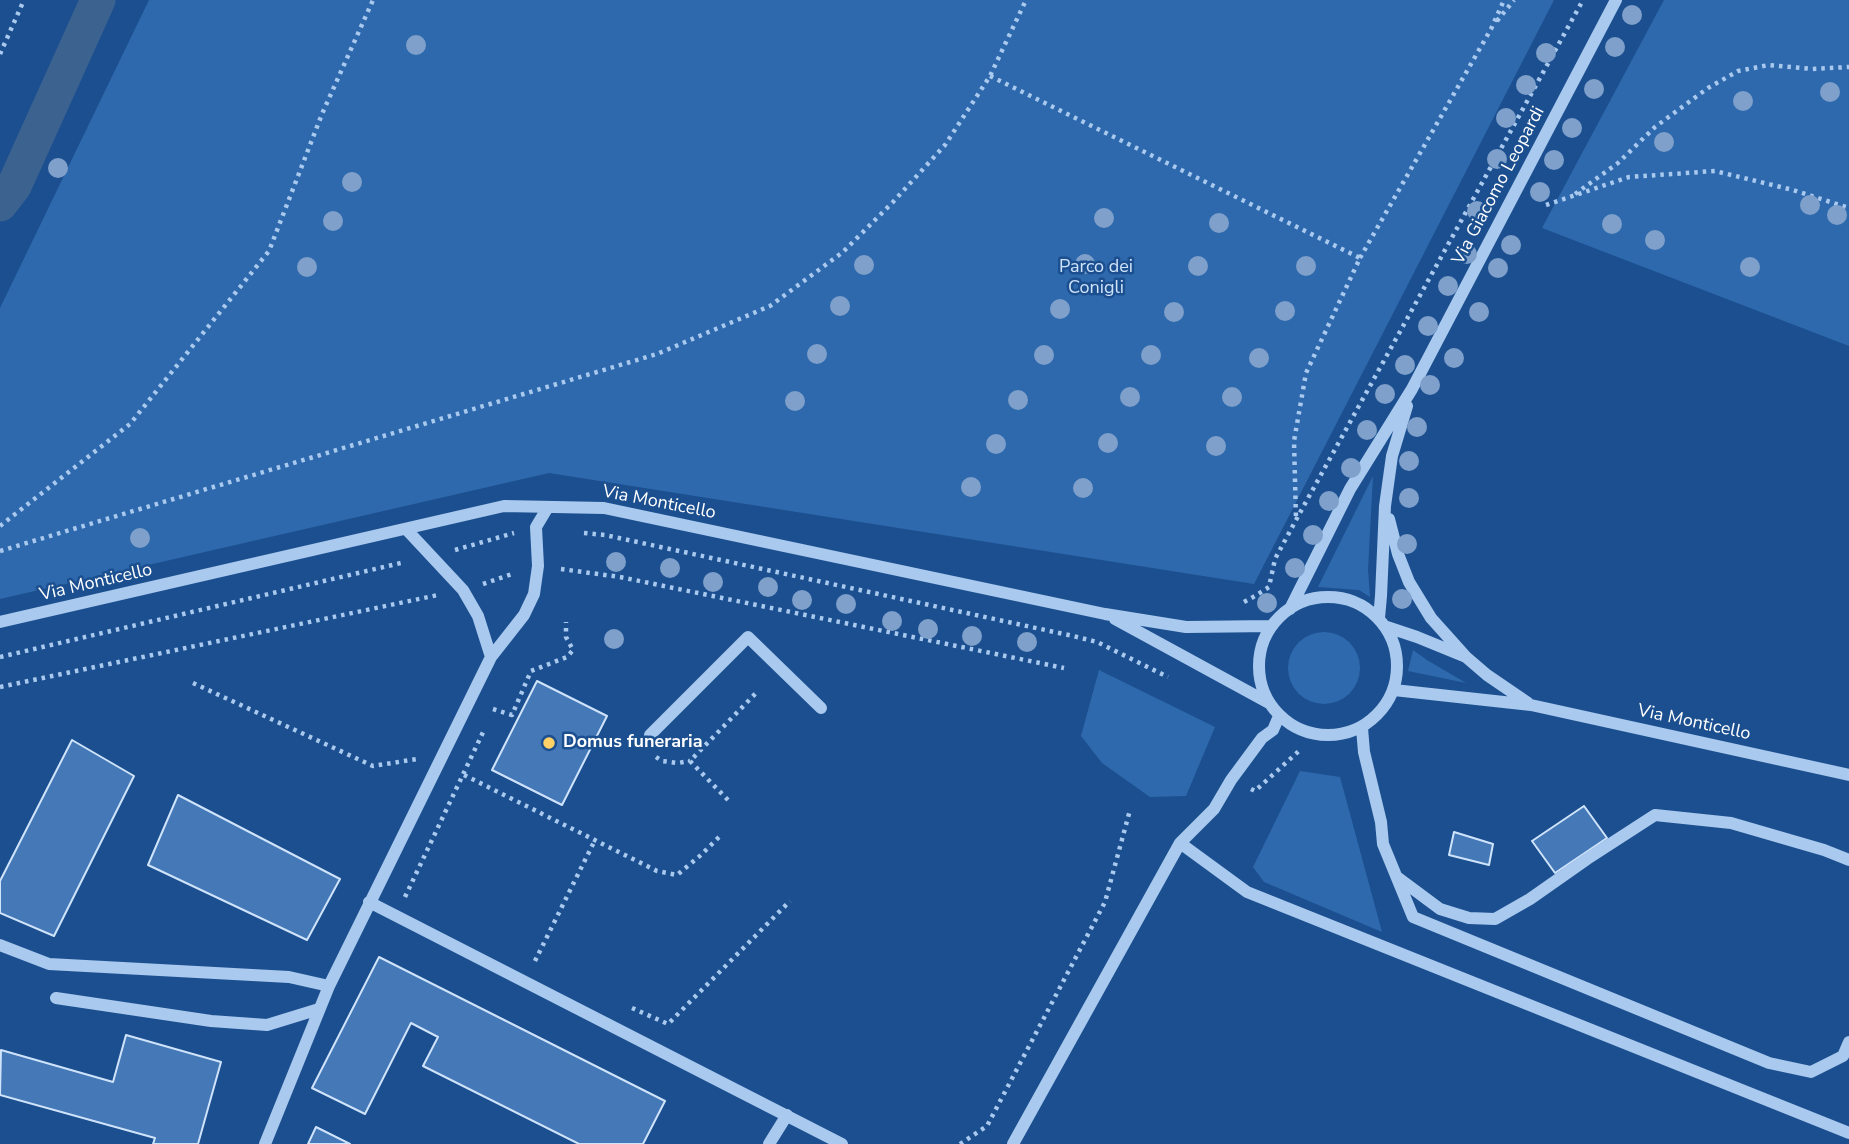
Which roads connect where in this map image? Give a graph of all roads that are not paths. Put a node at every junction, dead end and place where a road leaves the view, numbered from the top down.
1 (1616, 0) edge
2 (1412, 389) junction
3 (1385, 506) junction
4 (548, 507) junction
5 (406, 529) junction
6 (1290, 609) junction
7 (1105, 614) junction
8 (0, 622) edge
9 (1383, 622) junction
10 (1271, 626) junction
11 (491, 657) junction
12 (1466, 657) junction
13 (1394, 690) junction
14 (1269, 703) junction
15 (1531, 705) junction
16 (821, 708) dead end
17 (1279, 716) junction
18 (1362, 728) junction
19 (650, 736) dead end
20 (1849, 775) edge
21 (1180, 843) junction
22 (1849, 860) edge
23 (1396, 877) junction
24 (369, 902) junction
25 (0, 945) edge
26 (329, 986) junction
27 (56, 998) dead end
28 (319, 1009) junction
29 (1849, 1042) edge
30 (787, 1115) junction
31 (1849, 1133) edge
32 (265, 1144) edge
33 (769, 1144) edge
34 (842, 1144) edge
35 (1013, 1144) edge

1 - 2 street, Via Giacomo Leopardi
2 - 3 street, Via Giacomo Leopardi
2 - 6 street, Via Giacomo Leopardi
3 - 9 street, Via Giacomo Leopardi
3 - 12 street, Via Giacomo Leopardi
4 - 5 street, Via Monticello
4 - 7 street, Via Monticello
4 - 11 street
5 - 8 street, Via Monticello
5 - 11 street
6 - 9 street
6 - 10 street
7 - 10 street, Via Monticello
7 - 14 street, Via Monticello
9 - 12 street, Via Monticello
9 - 13 street
10 - 14 street
11 - 24 street
12 - 15 street, Via Monticello
13 - 15 street, Via Monticello
13 - 18 street
14 - 17 street
15 - 20 street, Via Monticello
16 - 19 street
17 - 18 street
17 - 21 street
18 - 23 street
21 - 31 street
21 - 35 street
22 - 23 street
23 - 29 street
24 - 26 street
24 - 30 street
25 - 26 street
26 - 28 street
27 - 28 street
28 - 32 street
30 - 33 street
30 - 34 street

